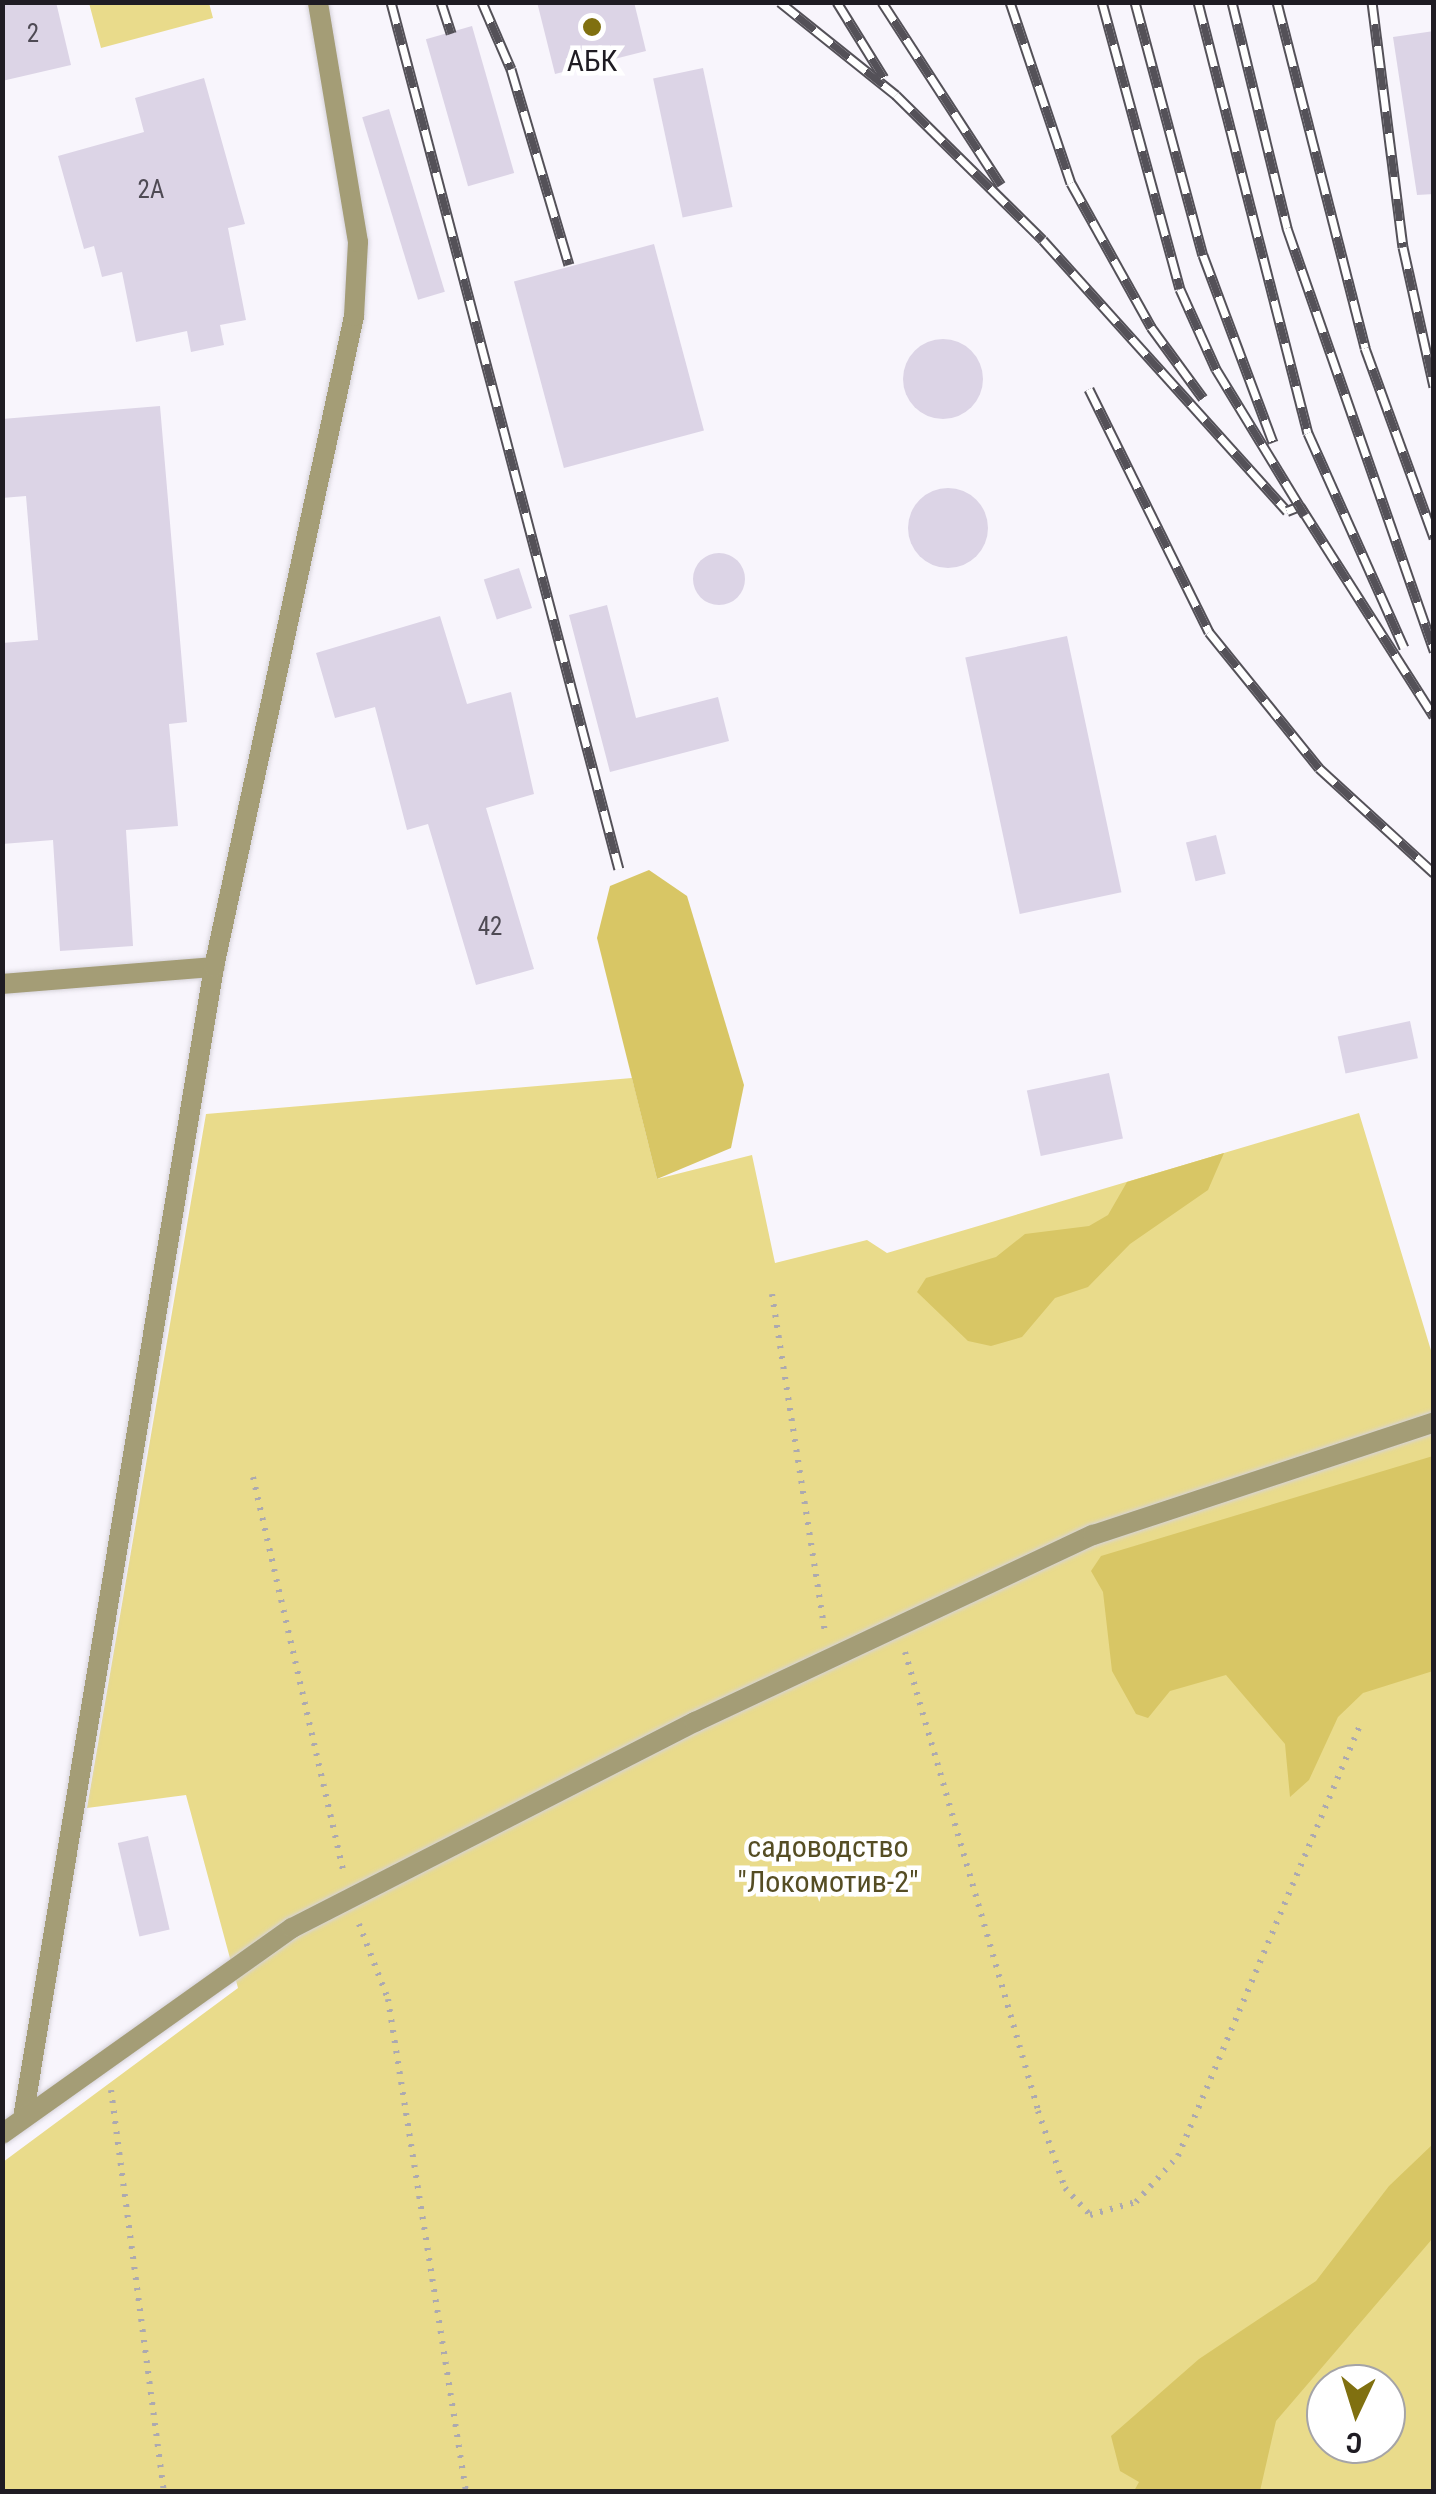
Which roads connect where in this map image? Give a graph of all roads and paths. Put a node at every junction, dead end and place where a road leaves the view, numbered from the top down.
1 (318, 2) edge
2 (214, 967) junction
3 (2, 984) edge
4 (772, 1294) dead end
5 (1434, 1422) edge
6 (253, 1477) dead end
7 (898, 1627) junction
8 (830, 1659) junction
9 (1361, 1722) dead end
10 (349, 1899) junction
11 (106, 2059) junction
12 (22, 2118) junction
13 (2, 2134) edge
14 (164, 2492) edge
15 (466, 2492) edge

1 - 2 lane
2 - 3 lane
2 - 12 lane
4 - 8 path
5 - 7 lane
6 - 10 path
7 - 8 lane
7 - 9 path
8 - 10 lane
10 - 11 lane
10 - 15 path
11 - 12 lane
11 - 14 path
12 - 13 lane

